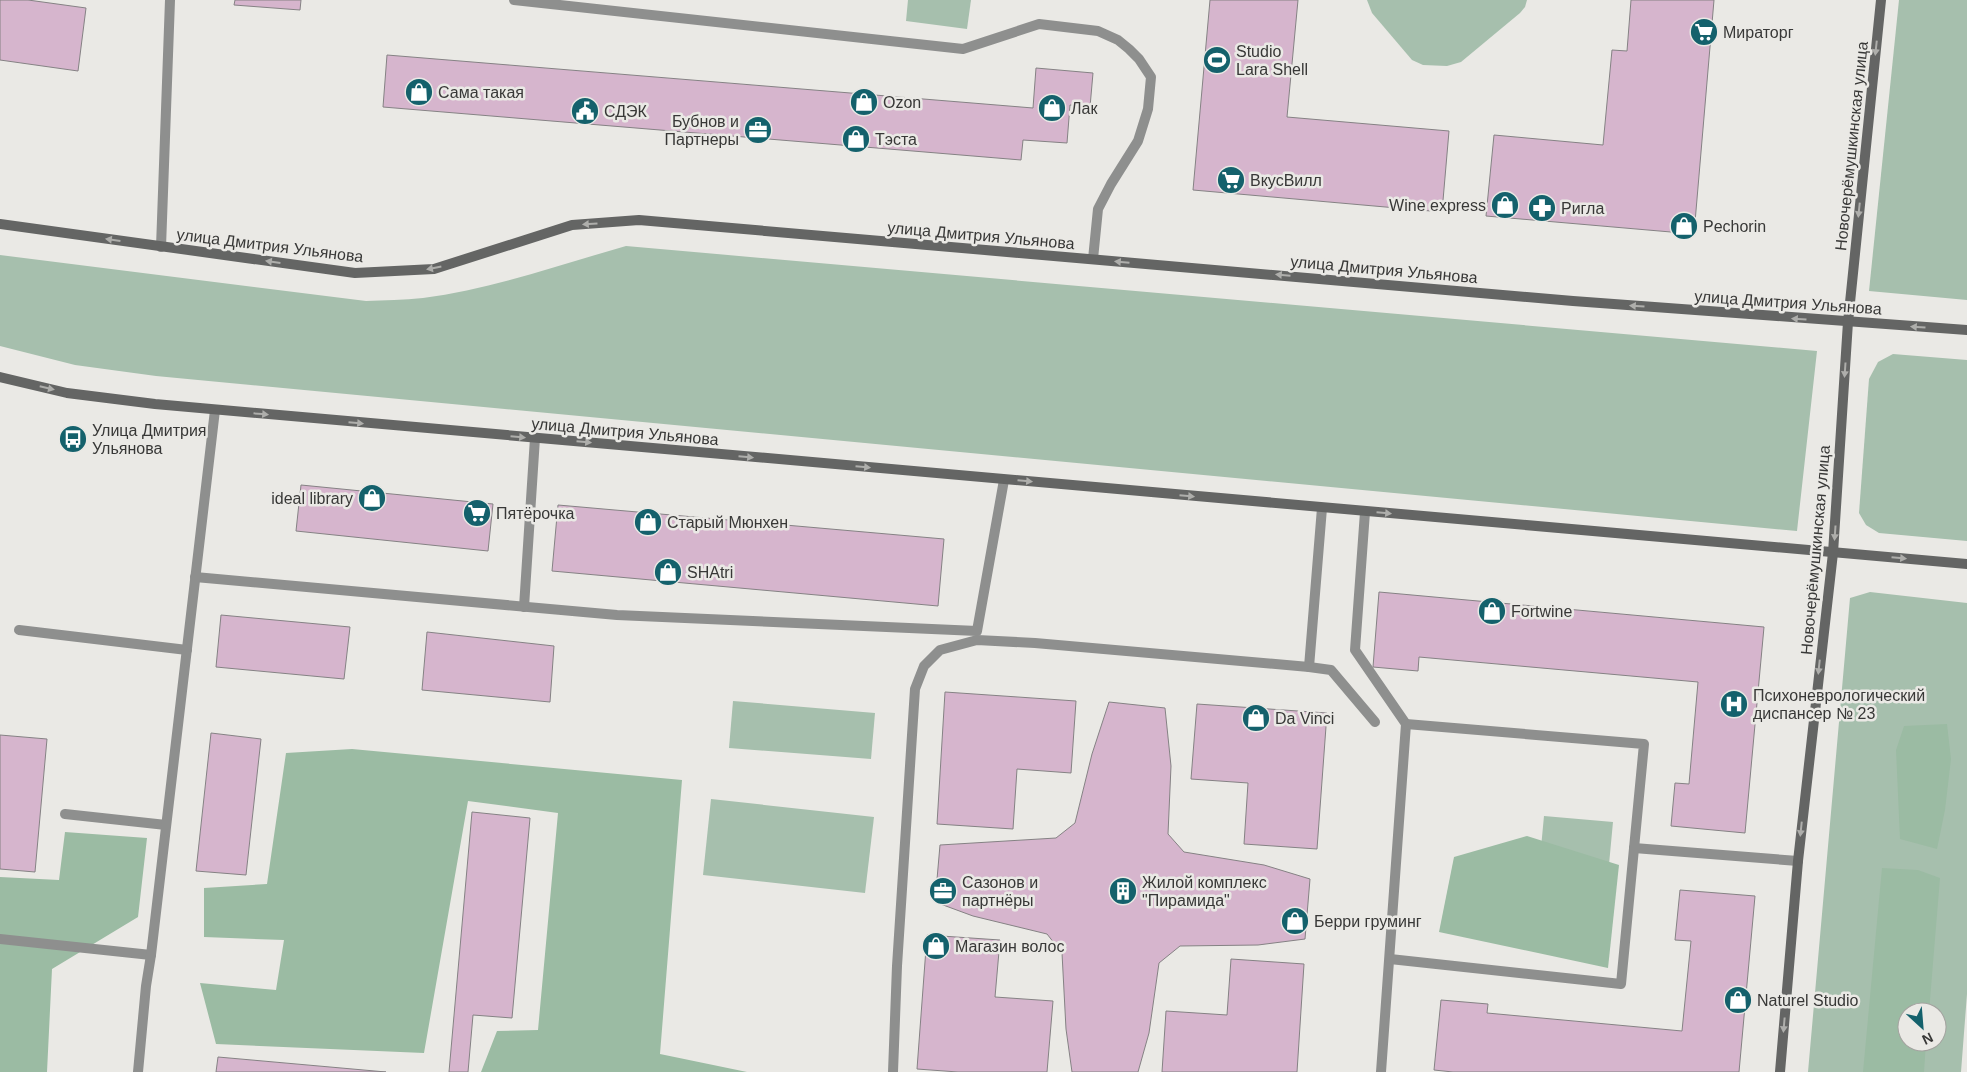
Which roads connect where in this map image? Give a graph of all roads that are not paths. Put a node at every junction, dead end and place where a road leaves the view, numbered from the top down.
1 (170, 0) edge
2 (514, 0) edge
3 (1881, 0) edge
4 (0, 224) edge
5 (161, 247) junction
6 (1093, 260) junction
7 (1848, 322) junction
8 (1967, 330) edge
9 (0, 377) edge
10 (215, 410) junction
11 (535, 438) junction
12 (1004, 480) junction
13 (1322, 508) junction
14 (1365, 512) junction
15 (1833, 553) junction
16 (1967, 564) edge
17 (195, 577) junction
18 (524, 607) junction
19 (19, 630) dead end
20 (187, 650) junction
21 (1309, 667) junction
22 (1375, 722) dead end
23 (1406, 724) junction
24 (65, 814) dead end
25 (166, 825) junction
26 (1634, 848) junction
27 (1798, 861) junction
28 (0, 939) edge
29 (151, 955) junction
30 (1390, 959) junction
31 (138, 1072) edge
32 (894, 1072) edge
33 (1381, 1072) edge
34 (1780, 1072) edge

1 - 5 lane
2 - 6 lane
3 -> 7 main road, Новочерёмушкинская улица
5 -> 4 main road, улица Дмитрия Ульянова
6 -> 5 main road, улица Дмитрия Ульянова
7 -> 6 main road, улица Дмитрия Ульянова
8 -> 7 main road, улица Дмитрия Ульянова
7 -> 15 main road, Новочерёмушкинская улица
9 -> 10 main road, улица Дмитрия Ульянова
10 -> 11 main road, улица Дмитрия Ульянова
10 - 17 lane
11 -> 12 main road, улица Дмитрия Ульянова
11 - 18 lane
12 -> 13 main road, улица Дмитрия Ульянова
12 - 18 lane
13 - 14 main road, улица Дмитрия Ульянова
13 - 21 lane
14 -> 15 main road, улица Дмитрия Ульянова
14 - 23 lane
15 -> 16 main road, улица Дмитрия Ульянова
15 -> 27 main road, Новочерёмушкинская улица
17 - 18 lane
17 - 20 lane
19 - 20 lane
20 - 25 lane
21 - 22 lane
21 - 32 lane
23 - 26 lane
23 - 30 lane
24 - 25 lane
25 - 29 lane
26 - 27 lane
26 - 30 lane
27 -> 34 main road, Новочерёмушкинская улица
28 - 29 lane
29 - 31 lane
30 - 33 lane

